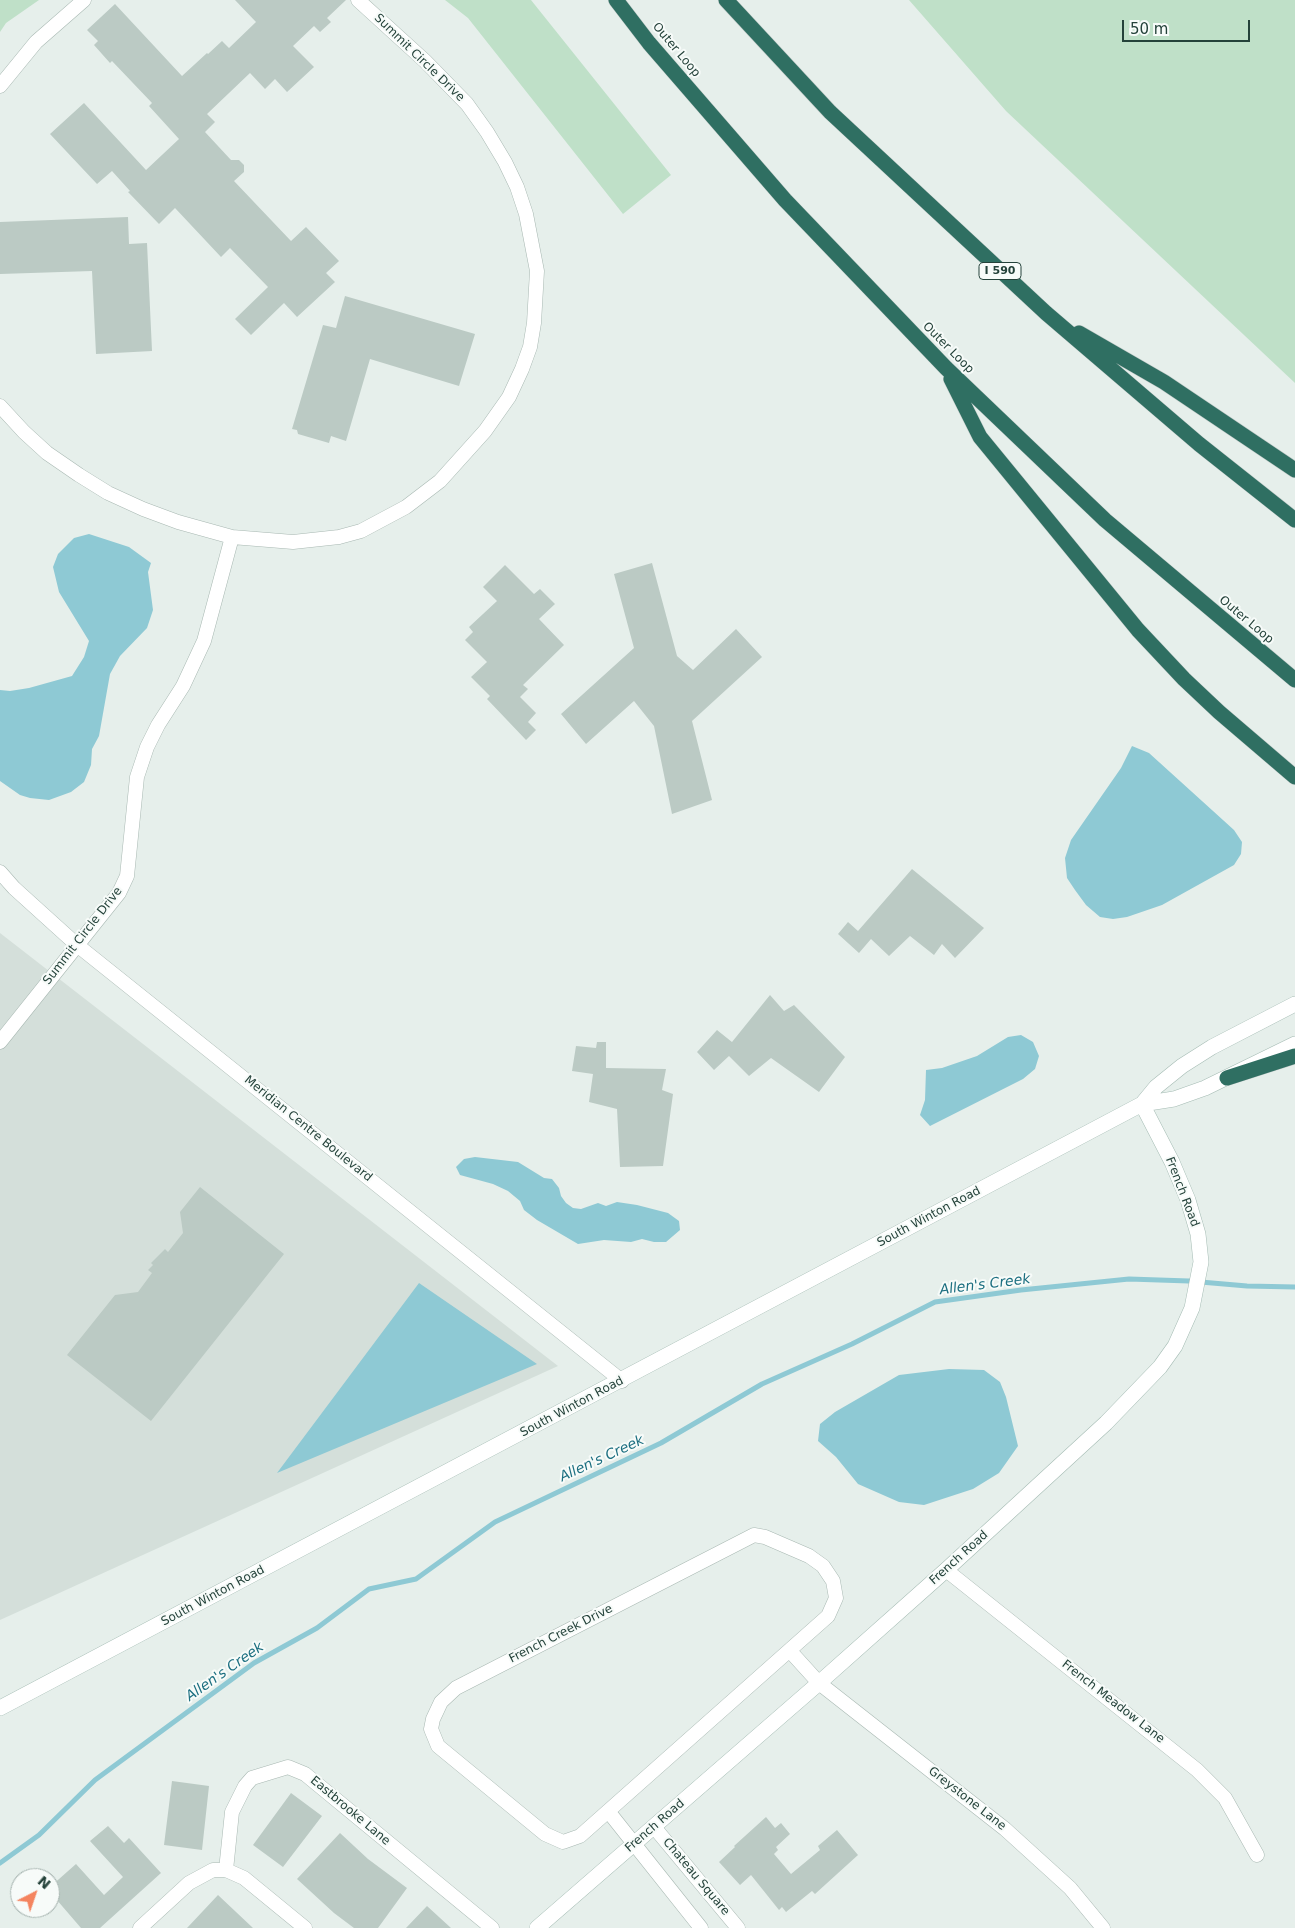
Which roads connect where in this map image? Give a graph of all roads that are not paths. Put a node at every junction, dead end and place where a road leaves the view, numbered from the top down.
1 (84, 0) edge
2 (358, 0) edge
3 (616, 0) edge
4 (726, 0) edge
5 (0, 86) edge
6 (1046, 313) junction
7 (946, 368) junction
8 (0, 406) edge
9 (1295, 470) edge
10 (1295, 520) edge
11 (232, 537) junction
12 (1295, 680) edge
13 (1295, 776) edge
14 (0, 872) edge
15 (77, 945) junction
16 (1295, 1004) edge
17 (0, 1042) edge
18 (1295, 1044) edge
19 (1295, 1056) edge
20 (1227, 1078) junction
21 (1142, 1104) junction
22 (622, 1381) junction
23 (946, 1570) junction
24 (790, 1651) junction
25 (819, 1683) junction
26 (0, 1708) edge
27 (608, 1812) junction
28 (654, 1827) junction
29 (634, 1845) junction
30 (1258, 1855) dead end
31 (226, 1870) junction
32 (539, 1927) edge
33 (140, 1928) edge
34 (305, 1928) edge
35 (492, 1928) edge
36 (701, 1928) edge
37 (738, 1928) edge
38 (1103, 1928) edge

1 - 5 street
2 - 11 street, Summit Circle Drive
3 - 7 highway, Outer Loop
4 - 6 highway, I 590
6 - 9 highway
6 - 10 highway, I 590
7 - 12 highway, Outer Loop
7 - 13 highway
8 - 11 street, Summit Circle Drive
11 - 15 street, Summit Circle Drive
14 - 15 street, Meridian Centre Boulevard
15 - 17 street, Summit Circle Drive
15 - 22 street, Meridian Centre Boulevard
16 - 21 main road, South Winton Road
18 - 20 main road, South Winton Road
19 - 20 highway
20 - 21 main road, South Winton Road
21 - 22 main road, South Winton Road
21 - 23 main road, French Road
22 - 26 main road, South Winton Road
23 - 25 main road, French Road
23 - 30 street, French Meadow Lane
24 - 25 street
24 - 27 street, French Creek Drive
24 - 27 street, French Creek Drive
25 - 28 main road, French Road
25 - 38 street, Greystone Lane
27 - 29 street
28 - 29 main road, French Road
28 - 37 street, Chateau Square
29 - 32 main road, French Road
29 - 36 street
31 - 33 street
31 - 34 street
31 - 35 street, Eastbrooke Lane

